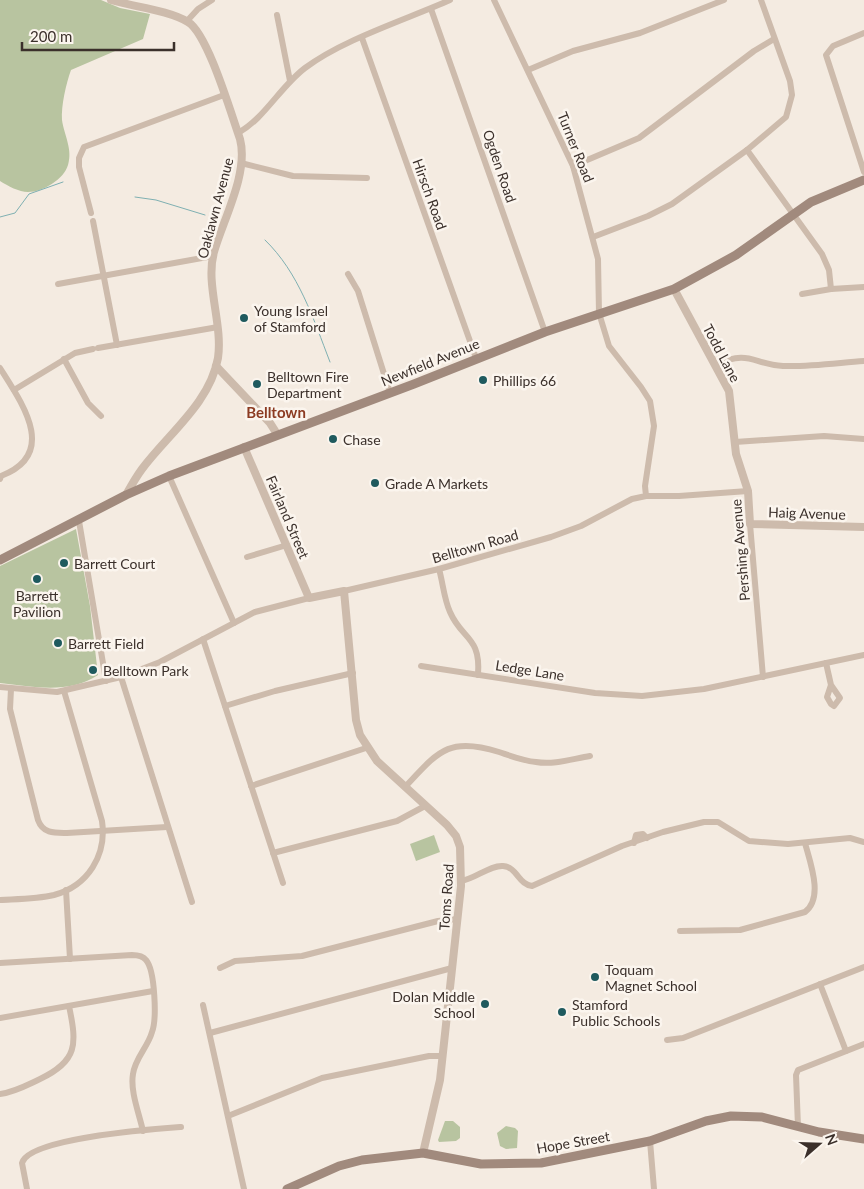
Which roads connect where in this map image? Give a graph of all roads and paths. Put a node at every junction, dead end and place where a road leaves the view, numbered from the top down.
1 (111, 0) edge
2 (212, 0) edge
3 (450, 0) edge
4 (494, 0) edge
5 (724, 0) edge
6 (761, 0) edge
7 (431, 8) junction
8 (277, 15) dead end
9 (188, 21) junction
10 (864, 33) edge
11 (362, 38) junction
12 (774, 40) junction
13 (528, 70) junction
14 (290, 81) junction
15 (224, 95) junction
16 (238, 133) junction
17 (747, 150) junction
18 (241, 163) junction
19 (574, 166) junction
20 (864, 172) edge
21 (367, 178) dead end
22 (864, 180) edge
23 (793, 212) junction
24 (91, 214) dead end
25 (93, 221) dead end
26 (593, 237) junction
27 (213, 256) junction
28 (348, 274) dead end
29 (104, 275) junction
30 (58, 284) dead end
31 (864, 286) edge
32 (674, 289) junction
33 (831, 289) junction
34 (802, 294) dead end
35 (599, 313) junction
36 (218, 327) junction
37 (545, 332) junction
38 (117, 345) junction
39 (476, 358) junction
40 (64, 359) junction
41 (864, 361) edge
42 (716, 365) junction
43 (216, 366) junction
44 (0, 368) edge
45 (14, 390) junction
46 (390, 393) junction
47 (101, 416) dead end
48 (277, 434) junction
49 (864, 439) edge
50 (735, 442) junction
51 (244, 447) junction
52 (169, 476) junction
53 (0, 477) edge
54 (748, 491) junction
55 (126, 495) junction
56 (646, 496) junction
57 (79, 521) junction
58 (750, 524) junction
59 (864, 527) edge
60 (286, 545) junction
61 (247, 557) dead end
62 (0, 560) edge
63 (439, 569) junction
64 (344, 591) junction
65 (309, 598) junction
66 (234, 623) junction
67 (203, 639) junction
68 (864, 655) edge
69 (826, 663) junction
70 (422, 666) dead end
71 (353, 674) junction
72 (478, 675) junction
73 (121, 677) junction
74 (763, 677) junction
75 (106, 681) junction
76 (831, 685) dead end
77 (0, 687) edge
78 (11, 689) junction
79 (64, 691) junction
80 (225, 706) junction
81 (366, 748) junction
82 (590, 756) dead end
83 (251, 786) junction
84 (405, 787) junction
85 (425, 806) junction
86 (167, 826) junction
87 (103, 830) junction
88 (864, 842) edge
89 (805, 843) junction
90 (273, 853) junction
91 (461, 881) junction
92 (283, 883) dead end
93 (66, 890) junction
94 (0, 900) edge
95 (192, 902) dead end
96 (457, 919) junction
97 (680, 931) dead end
98 (70, 959) junction
99 (0, 963) edge
100 (864, 967) edge
101 (220, 968) dead end
102 (452, 968) junction
103 (820, 984) junction
104 (153, 991) junction
105 (203, 1005) dead end
106 (69, 1006) junction
107 (0, 1018) edge
108 (210, 1033) junction
109 (667, 1040) dead end
110 (864, 1044) edge
111 (846, 1051) junction
112 (443, 1056) junction
113 (0, 1094) edge
114 (228, 1116) junction
115 (181, 1127) dead end
116 (798, 1127) junction
117 (143, 1130) junction
118 (864, 1139) edge
119 (650, 1141) junction
120 (423, 1153) junction
121 (27, 1189) edge
122 (244, 1189) edge
123 (287, 1189) edge
124 (654, 1189) edge

1 - 9 street
2 - 9 street
3 - 7 street
4 - 13 street, Turner Road
5 - 13 street
6 - 12 street
7 - 11 street
7 - 37 street, Ogden Road
8 - 14 street
9 - 15 street, Oaklawn Avenue
10 - 20 street
11 - 14 street
11 - 39 street, Hirsch Road
12 - 17 street
12 - 19 street
13 - 19 street, Turner Road
14 - 16 street
15 - 16 street, Oaklawn Avenue
15 - 24 street
16 - 18 street, Oaklawn Avenue
17 - 23 street
17 - 26 street
18 - 21 street
18 - 27 street, Oaklawn Avenue
19 - 26 street, Turner Road
22 - 23 main road, Newfield Avenue
23 - 32 main road, Newfield Avenue
23 - 33 street
25 - 29 street
26 - 35 street, Turner Road
27 - 29 street
27 - 36 street, Oaklawn Avenue
28 - 46 street
29 - 30 street
29 - 38 street
31 - 33 street
32 - 35 main road, Newfield Avenue
32 - 42 street, Todd Lane
33 - 34 street
35 - 37 main road, Newfield Avenue
35 - 56 street
36 - 38 street
36 - 43 street, Oaklawn Avenue
37 - 39 main road, Newfield Avenue
38 - 40 street
39 - 46 main road, Newfield Avenue
40 - 45 street
40 - 47 street
41 - 42 street
42 - 50 street, Todd Lane
43 - 48 street
43 - 55 street, Oaklawn Avenue
44 - 45 street
45 - 53 street
46 - 48 main road, Newfield Avenue
48 - 51 main road, Newfield Avenue
49 - 50 street
50 - 54 street, Todd Lane
51 - 52 main road, Newfield Avenue
51 - 60 street, Fairland Street
52 - 55 main road, Newfield Avenue
52 - 66 street
54 - 56 street, Pershing Avenue
54 - 58 street, Pershing Avenue
55 - 57 main road, Newfield Avenue
56 - 63 street, Belltown Road
57 - 62 main road, Newfield Avenue
57 - 75 street
58 - 59 street, Haig Avenue
58 - 74 street, Pershing Avenue
60 - 61 street
60 - 65 street, Fairland Street
63 - 64 street, Belltown Road
63 - 72 street, Ledge Lane
64 - 65 street, Belltown Road
64 - 71 street, Toms Road
65 - 66 street, Belltown Road
66 - 67 street, Belltown Road
67 - 73 street, Belltown Road
67 - 80 street
68 - 69 street, Ledge Lane
69 - 74 street, Ledge Lane
69 - 76 street
70 - 72 street
71 - 80 street
71 - 81 street, Toms Road
72 - 74 street, Ledge Lane
73 - 75 street, Belltown Road
73 - 86 street
75 - 79 street, Belltown Road
77 - 78 street, Belltown Road
78 - 79 street, Belltown Road
78 - 87 street
79 - 87 street
80 - 83 street
81 - 83 street
81 - 84 street, Toms Road
82 - 84 street
83 - 90 street
84 - 85 street, Toms Road
85 - 90 street
85 - 91 street, Toms Road
86 - 87 street
86 - 95 street
87 - 93 street
88 - 89 street
89 - 91 street
89 - 97 street
90 - 92 street
91 - 96 street, Toms Road
93 - 94 street
93 - 98 street
96 - 101 street
96 - 102 street, Toms Road
98 - 99 street
98 - 104 street
100 - 103 street
102 - 108 street
102 - 112 street, Toms Road
103 - 109 street
103 - 111 street
104 - 106 street
104 - 117 street
105 - 108 street
106 - 107 street
106 - 113 street
108 - 114 street
110 - 111 street
111 - 116 street
112 - 114 street
112 - 120 street, Toms Road
114 - 122 street
115 - 117 street
116 - 118 main road, Hope Street
116 - 119 main road, Hope Street
117 - 121 street
119 - 120 main road, Hope Street
119 - 124 street
120 - 123 main road, Hope Street

